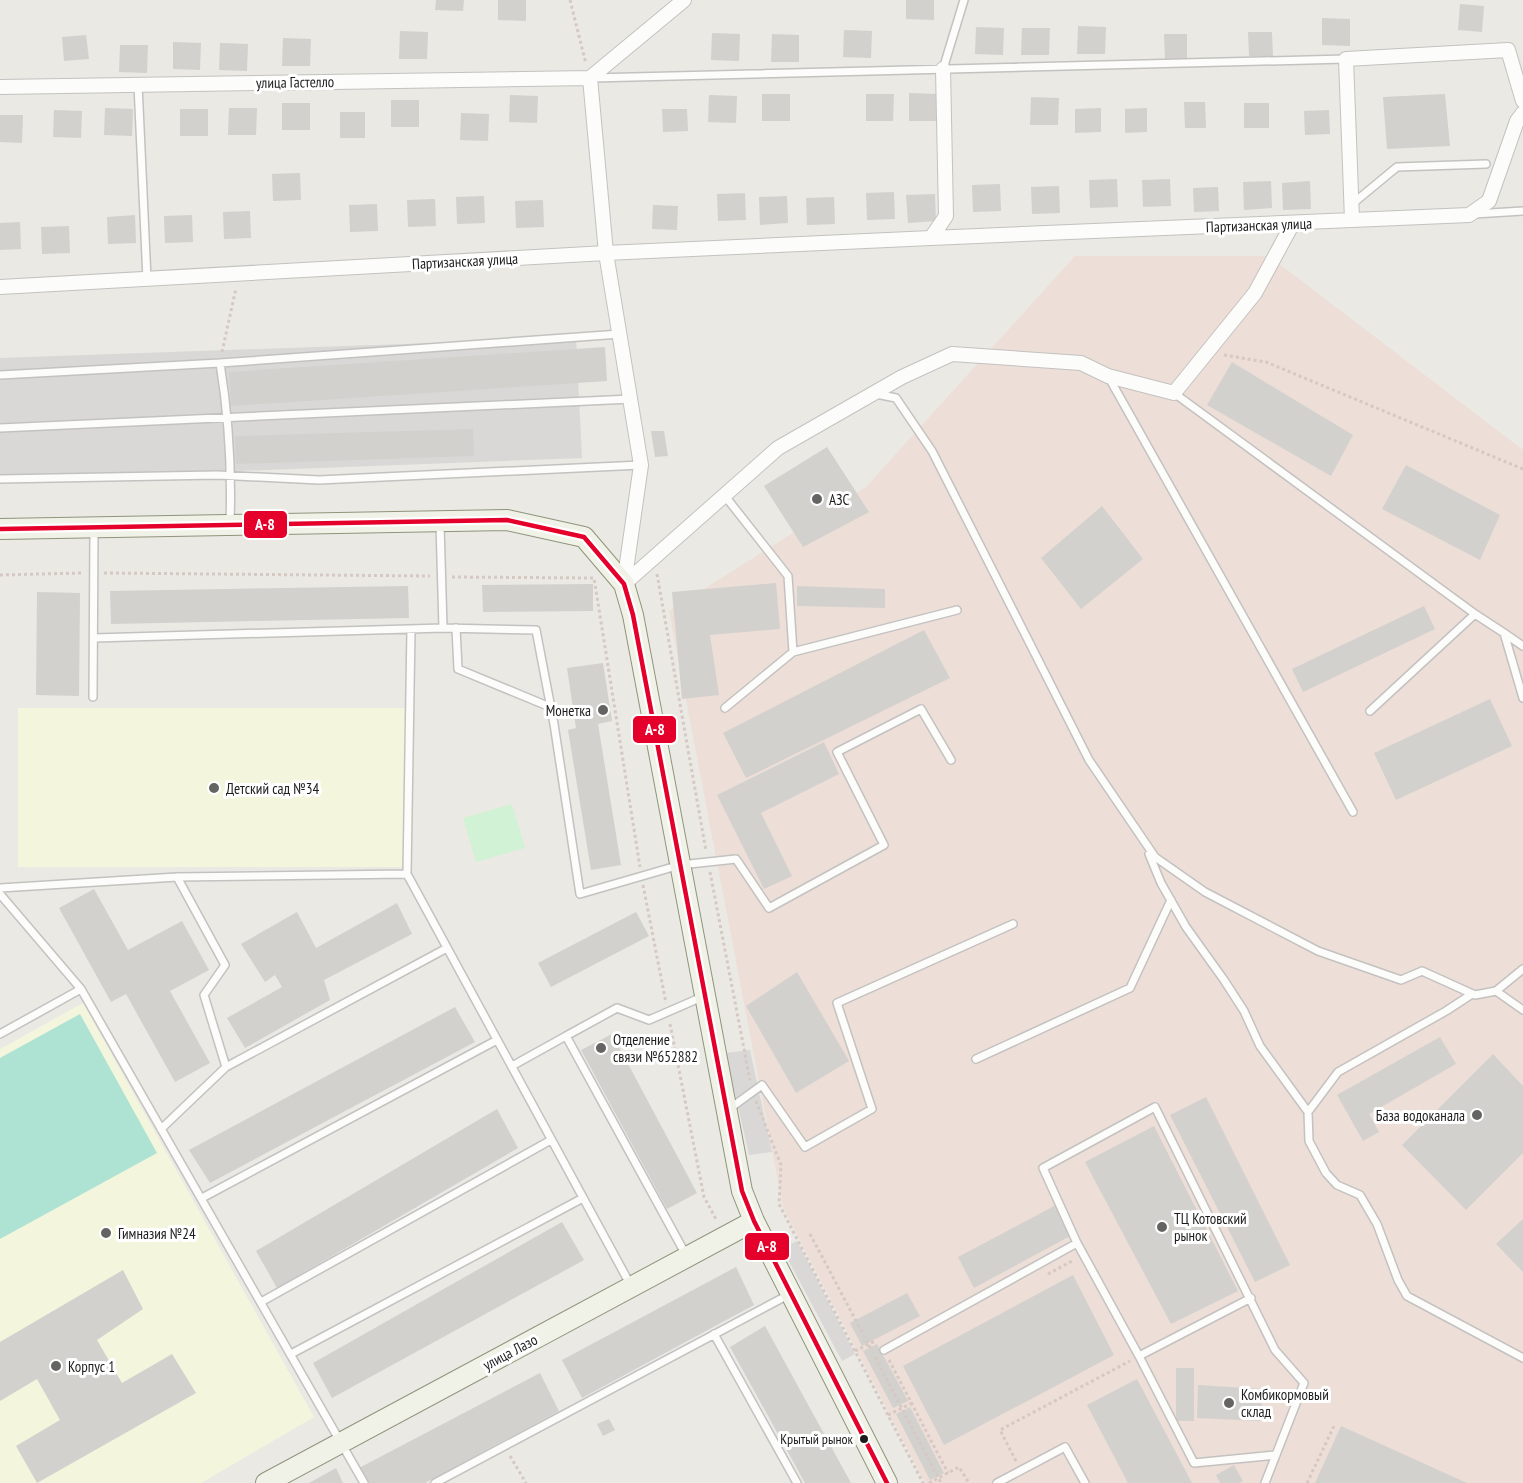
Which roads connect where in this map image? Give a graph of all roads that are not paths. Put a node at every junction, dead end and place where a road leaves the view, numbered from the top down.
1 (684, 0) edge
2 (964, 0) edge
3 (1346, 58) junction
4 (943, 69) junction
5 (590, 78) junction
6 (138, 84) junction
7 (0, 87) edge
8 (1523, 100) edge
9 (1523, 114) edge
10 (1486, 164) dead end
11 (1352, 205) junction
12 (1523, 211) edge
13 (1469, 215) junction
14 (1352, 220) junction
15 (1293, 223) junction
16 (931, 238) junction
17 (606, 253) junction
18 (147, 279) junction
19 (0, 287) edge
20 (620, 334) junction
21 (220, 363) junction
22 (0, 375) edge
23 (1108, 376) junction
24 (873, 393) junction
25 (1174, 393) junction
26 (631, 399) junction
27 (228, 417) junction
28 (0, 428) edge
29 (641, 465) junction
30 (231, 476) junction
31 (0, 479) edge
32 (725, 496) junction
33 (440, 521) junction
34 (230, 525) junction
35 (94, 528) junction
36 (0, 529) edge
37 (624, 584) junction
38 (957, 610) dead end
39 (1475, 614) junction
40 (443, 628) junction
41 (456, 628) junction
42 (411, 629) junction
43 (1504, 633) junction
44 (94, 638) junction
45 (1523, 646) edge
46 (793, 652) junction
47 (93, 697) dead end
48 (1523, 698) edge
49 (550, 706) junction
50 (725, 708) dead end
51 (1370, 711) dead end
52 (951, 760) dead end
53 (1353, 812) dead end
54 (1141, 837) junction
55 (680, 865) junction
56 (407, 874) junction
57 (177, 877) junction
58 (0, 888) edge
59 (0, 894) edge
60 (1171, 900) junction
61 (1013, 924) dead end
62 (447, 948) junction
63 (1523, 969) edge
64 (81, 989) junction
65 (1496, 991) junction
66 (1473, 994) junction
67 (705, 996) junction
68 (1523, 1010) edge
69 (0, 1034) edge
70 (566, 1036) junction
71 (497, 1040) junction
72 (976, 1059) dead end
73 (512, 1066) junction
74 (226, 1067) junction
75 (726, 1111) junction
76 (1308, 1112) junction
77 (161, 1129) junction
78 (552, 1140) junction
79 (202, 1198) junction
80 (583, 1198) junction
81 (754, 1221) junction
82 (1077, 1243) junction
83 (687, 1257) junction
84 (631, 1287) junction
85 (790, 1293) junction
86 (1251, 1298) junction
87 (261, 1302) junction
88 (714, 1334) junction
89 (884, 1350) road end
90 (291, 1354) junction
91 (1139, 1356) junction
92 (1523, 1359) edge
93 (342, 1442) junction
94 (1276, 1455) junction
95 (266, 1483) edge
96 (364, 1483) edge
97 (435, 1483) edge
98 (797, 1483) edge
99 (887, 1483) edge
100 (997, 1483) edge
101 (1085, 1483) edge
102 (1265, 1483) edge

1 - 5 street
2 - 4 lane
3 - 4 lane
3 - 8 street
3 - 11 street
4 - 5 lane
4 - 16 street
5 - 6 street, улица Гастелло
5 - 17 street
6 - 7 street, улица Гастелло
6 - 18 lane
9 - 13 street
10 - 11 lane
11 - 14 street
12 - 13 lane
13 - 14 street, Партизанская улица
14 - 15 street, Партизанская улица
15 - 16 street, Партизанская улица
15 - 25 street
16 - 17 street, Партизанская улица
17 - 18 street, Партизанская улица
17 - 20 street
18 - 19 street, Партизанская улица
20 - 21 lane
20 - 26 street
21 - 22 lane
21 - 27 lane
23 - 24 street
23 - 25 street
23 - 53 lane
24 - 32 street
24 - 54 lane
25 - 39 lane
26 - 27 lane
26 - 29 street
27 - 28 lane
27 - 30 lane
29 - 30 lane
29 - 37 street
30 - 31 lane
30 - 34 lane
32 - 37 street
32 - 46 lane
33 - 34 main road
33 - 37 main road
33 - 40 lane
34 - 35 main road
35 - 36 main road
35 - 44 lane
37 - 55 main road
38 - 46 lane
39 - 43 lane
39 - 51 lane
40 - 41 lane
40 - 42 lane
41 - 49 lane
41 - 49 lane
42 - 44 lane
42 - 56 lane
43 - 45 lane
43 - 48 lane
44 - 47 lane
46 - 50 lane
49 - 55 lane
52 - 55 lane
54 - 60 lane
54 - 66 lane
55 - 67 main road
56 - 57 lane
56 - 62 lane
57 - 58 lane
57 - 74 lane
59 - 64 lane
60 - 72 lane
60 - 76 lane
61 - 75 lane
62 - 71 lane
62 - 74 lane
63 - 65 lane
64 - 69 lane
64 - 77 lane
65 - 66 lane
65 - 68 lane
66 - 76 lane
67 - 70 lane
67 - 75 main road
70 - 73 lane
70 - 83 lane
71 - 73 lane
71 - 79 lane
73 - 78 lane
74 - 77 lane
75 - 81 main road
76 - 92 lane
77 - 79 lane
78 - 80 lane
78 - 87 lane
79 - 87 lane
80 - 84 lane
80 - 90 lane
81 - 83 main road, улица Лазо
81 - 85 main road
82 - 86 lane
82 - 89 lane
82 - 91 lane
83 - 84 main road, улица Лазо
84 - 93 main road, улица Лазо
85 - 88 lane
85 - 99 main road
86 - 91 lane
86 - 94 lane
87 - 90 lane
88 - 97 lane
88 - 98 lane
90 - 93 lane
91 - 94 lane
93 - 95 main road, улица Лазо
93 - 96 lane
94 - 102 lane
100 - 101 lane

